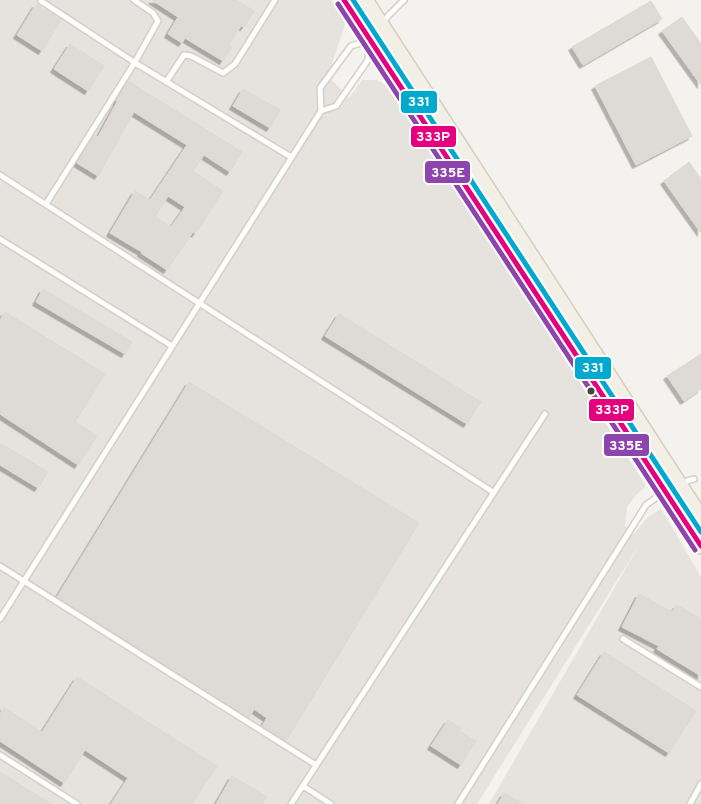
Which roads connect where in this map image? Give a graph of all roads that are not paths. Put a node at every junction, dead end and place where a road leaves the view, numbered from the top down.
1 (134, 0) edge
2 (275, 0) edge
3 (344, 0) edge
4 (365, 0) edge
5 (404, 0) edge
6 (40, 1) edge
7 (381, 24) junction
8 (370, 40) junction
9 (135, 62) junction
10 (166, 82) junction
11 (321, 111) junction
12 (291, 157) junction
13 (0, 174) edge
14 (46, 204) junction
15 (0, 239) edge
16 (200, 303) junction
17 (172, 346) junction
18 (545, 414) dead end
19 (694, 479) dead end
20 (678, 483) junction
21 (665, 491) junction
22 (493, 492) junction
23 (701, 518) edge
24 (701, 546) edge
25 (0, 566) edge
26 (23, 582) junction
27 (0, 619) edge
28 (623, 639) dead end
29 (701, 687) edge
30 (0, 755) edge
31 (316, 765) junction
32 (701, 784) edge
33 (303, 786) junction
34 (77, 804) edge
35 (291, 804) edge
36 (331, 804) edge
37 (458, 804) edge
38 (690, 804) edge

1 - 9 lane
2 - 10 lane
3 - 8 main road
4 - 7 main road
5 - 7 lane
6 - 9 lane
7 - 8 lane
7 - 20 main road
8 - 11 lane
8 - 11 lane
8 - 21 main road
9 - 10 lane
9 - 14 lane
10 - 12 lane
11 - 12 lane
12 - 16 lane
13 - 14 lane
14 - 16 lane
15 - 17 lane
16 - 17 lane
16 - 22 lane
17 - 26 lane
18 - 22 lane
19 - 20 lane
20 - 21 lane
20 - 23 main road
21 - 24 main road
21 - 37 lane
22 - 31 lane
25 - 26 lane
26 - 27 lane
26 - 31 lane
28 - 29 lane
30 - 34 lane
31 - 33 lane
32 - 38 lane
33 - 35 lane
33 - 36 lane

